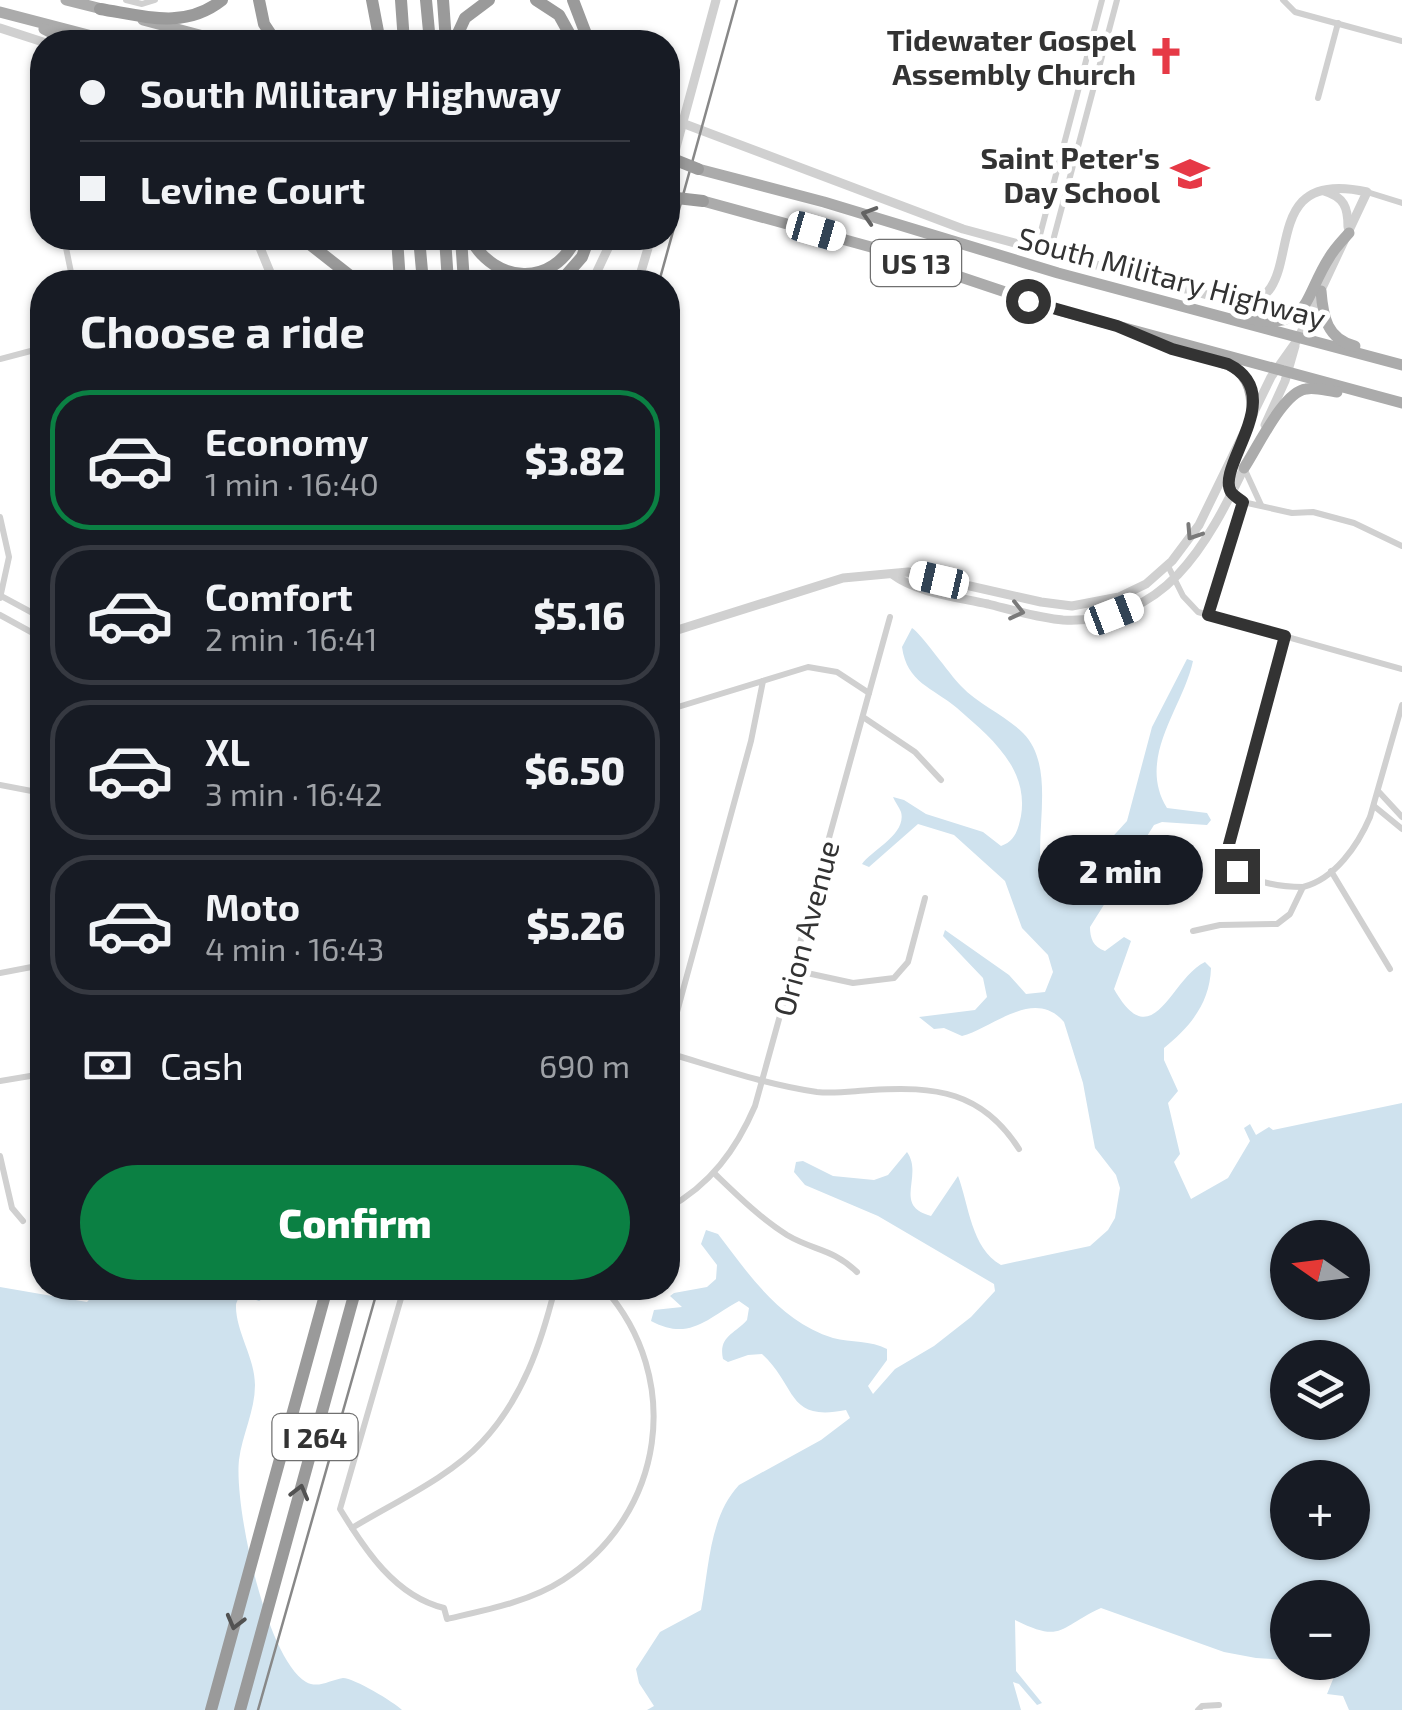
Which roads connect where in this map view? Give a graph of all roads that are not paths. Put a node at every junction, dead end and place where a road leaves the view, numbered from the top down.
1 (66, 0) edge
2 (126, 0) edge
3 (156, 0) edge
4 (222, 0) edge
5 (260, 0) edge
6 (376, 0) edge
7 (401, 0) edge
8 (426, 0) edge
9 (443, 0) edge
10 (490, 0) edge
11 (536, 0) edge
12 (573, 0) edge
13 (716, 0) edge
14 (1102, 0) edge
15 (1116, 0) edge
16 (1283, 0) edge
17 (100, 9) junction
18 (0, 12) edge
19 (22, 18) junction
20 (1338, 23) junction
21 (0, 28) edge
22 (46, 30) edge
23 (68, 30) edge
24 (180, 30) edge
25 (268, 30) edge
26 (380, 30) edge
27 (403, 30) edge
28 (429, 30) edge
29 (445, 30) edge
30 (460, 30) edge
31 (567, 30) edge
32 (584, 30) edge
33 (30, 38) edge
34 (1402, 41) edge
35 (1089, 52) junction
36 (1102, 56) junction
37 (1077, 96) junction
38 (1318, 98) dead end
39 (1090, 99) junction
40 (682, 122) junction
41 (680, 130) edge
42 (680, 162) edge
43 (698, 169) joint
44 (1052, 188) junction
45 (1321, 190) junction
46 (1066, 191) junction
47 (1367, 192) junction
48 (680, 198) edge
49 (709, 202) joint
50 (1402, 202) edge
51 (1348, 232) junction
52 (317, 250) edge
53 (480, 250) edge
54 (569, 250) edge
55 (1036, 250) junction
56 (1050, 254) junction
57 (343, 270) edge
58 (508, 270) edge
59 (536, 270) edge
60 (1320, 291) junction
61 (1198, 311) junction
62 (1117, 326) junction
63 (1298, 339) junction
64 (30, 351) edge
65 (0, 359) edge
66 (1402, 362) edge
67 (1282, 370) junction
68 (1384, 398) junction
69 (1402, 403) edge
70 (1252, 415) junction
71 (1242, 438) junction
72 (1244, 468) junction
73 (1232, 493) junction
74 (1243, 502) junction
75 (1262, 506) junction
76 (0, 517) edge
77 (1402, 546) edge
78 (1168, 566) junction
79 (891, 574) junction
80 (1175, 579) junction
81 (0, 597) edge
82 (30, 612) edge
83 (0, 615) edge
84 (1208, 615) junction
85 (890, 617) dead end
86 (680, 629) edge
87 (30, 631) edge
88 (1285, 636) junction
89 (1402, 669) edge
90 (763, 681) junction
91 (869, 694) junction
92 (1402, 705) edge
93 (680, 706) edge
94 (863, 718) junction
95 (941, 780) dead end
96 (0, 785) edge
97 (30, 791) edge
98 (1378, 792) junction
99 (1374, 806) junction
100 (1402, 816) edge
101 (1402, 829) edge
102 (1331, 870) junction
103 (1303, 888) junction
104 (925, 898) dead end
105 (1194, 931) dead end
106 (30, 967) edge
107 (1390, 969) dead end
108 (793, 970) junction
109 (0, 973) edge
110 (680, 1005) edge
111 (680, 1053) edge
112 (30, 1076) edge
113 (763, 1079) junction
114 (0, 1081) edge
115 (1019, 1149) dead end
116 (0, 1156) edge
117 (714, 1174) junction
118 (680, 1199) edge
119 (23, 1220) dead end
120 (857, 1272) dead end
121 (324, 1300) edge
122 (353, 1300) edge
123 (401, 1300) edge
124 (552, 1300) edge
125 (613, 1300) edge
126 (352, 1528) junction
127 (1220, 1705) dead end
128 (211, 1710) edge
129 (240, 1710) edge
130 (1198, 1710) edge

1 - 17 main road
2 - 3 street
4 - 17 highway
5 - 25 highway
6 - 26 highway
7 - 27 highway
8 - 28 highway
9 - 29 highway
10 - 30 highway
11 - 31 highway
12 - 32 highway
13 - 40 street
14 - 35 street
15 - 36 street
16 - 20 street
17 - 24 main road
18 - 19 main road
19 - 22 main road
19 - 23 main road
20 - 34 street
20 - 38 street
21 - 33 street
35 - 36 street
35 - 37 street
36 - 39 street
37 - 39 street
37 - 44 street
39 - 46 street
40 - 41 street
40 - 55 street
42 - 43 highway, bridge
61 -> 43 main road, South Military Highway / US 13
44 - 46 street
44 - 55 street
45 - 47 street
45 - 51 street
45 - 56 street
46 - 56 street
47 - 50 street
47 - 51 street
48 - 49 highway, bridge
49 - 62 main road, South Military Highway / US 13
51 - 60 street
51 - 61 main road
52 - 57 highway
53 - 58 highway
54 - 59 highway
55 - 56 street
60 - 63 street
60 - 66 main road
61 - 63 main road, South Military Highway / US 13
62 - 67 main road, South Military Highway / US 13
62 - 70 main road
63 - 66 main road, South Military Highway / US 13
63 - 67 street
64 - 65 street
67 - 68 main road, South Military Highway / US 13
67 - 70 street
67 - 72 street
68 - 69 main road, South Military Highway / US 13
68 - 72 main road
70 - 71 street
71 - 73 street
71 -> 78 street
72 - 73 street
72 - 75 street
73 - 74 street
73 - 80 street
74 - 75 street
74 - 84 street
75 - 77 street
76 - 81 street
78 - 79 street
78 - 80 street
79 -> 80 street
79 - 86 street
80 - 84 street
81 - 82 street
83 - 87 street
84 - 88 street
85 - 91 street, Orion Avenue
88 - 89 street
88 - 103 street
90 - 91 street
90 - 93 street
90 - 110 street
91 - 94 street, Orion Avenue
92 - 98 street
94 - 95 street
94 - 108 street, Orion Avenue
96 - 97 street
98 - 99 street
98 - 100 street
99 - 101 street
99 - 102 street
102 - 103 street
102 - 107 street
103 - 105 street
104 - 108 street
106 - 109 street
108 - 113 street, Orion Avenue
111 - 113 street
112 - 114 street
113 - 115 street
113 - 117 street, Orion Avenue
116 - 119 street
117 - 118 street, Orion Avenue
117 - 120 street
121 -> 128 highway, I 264
129 -> 122 highway, I 264
123 - 126 street
124 - 126 street
125 - 126 street
127 - 130 street

